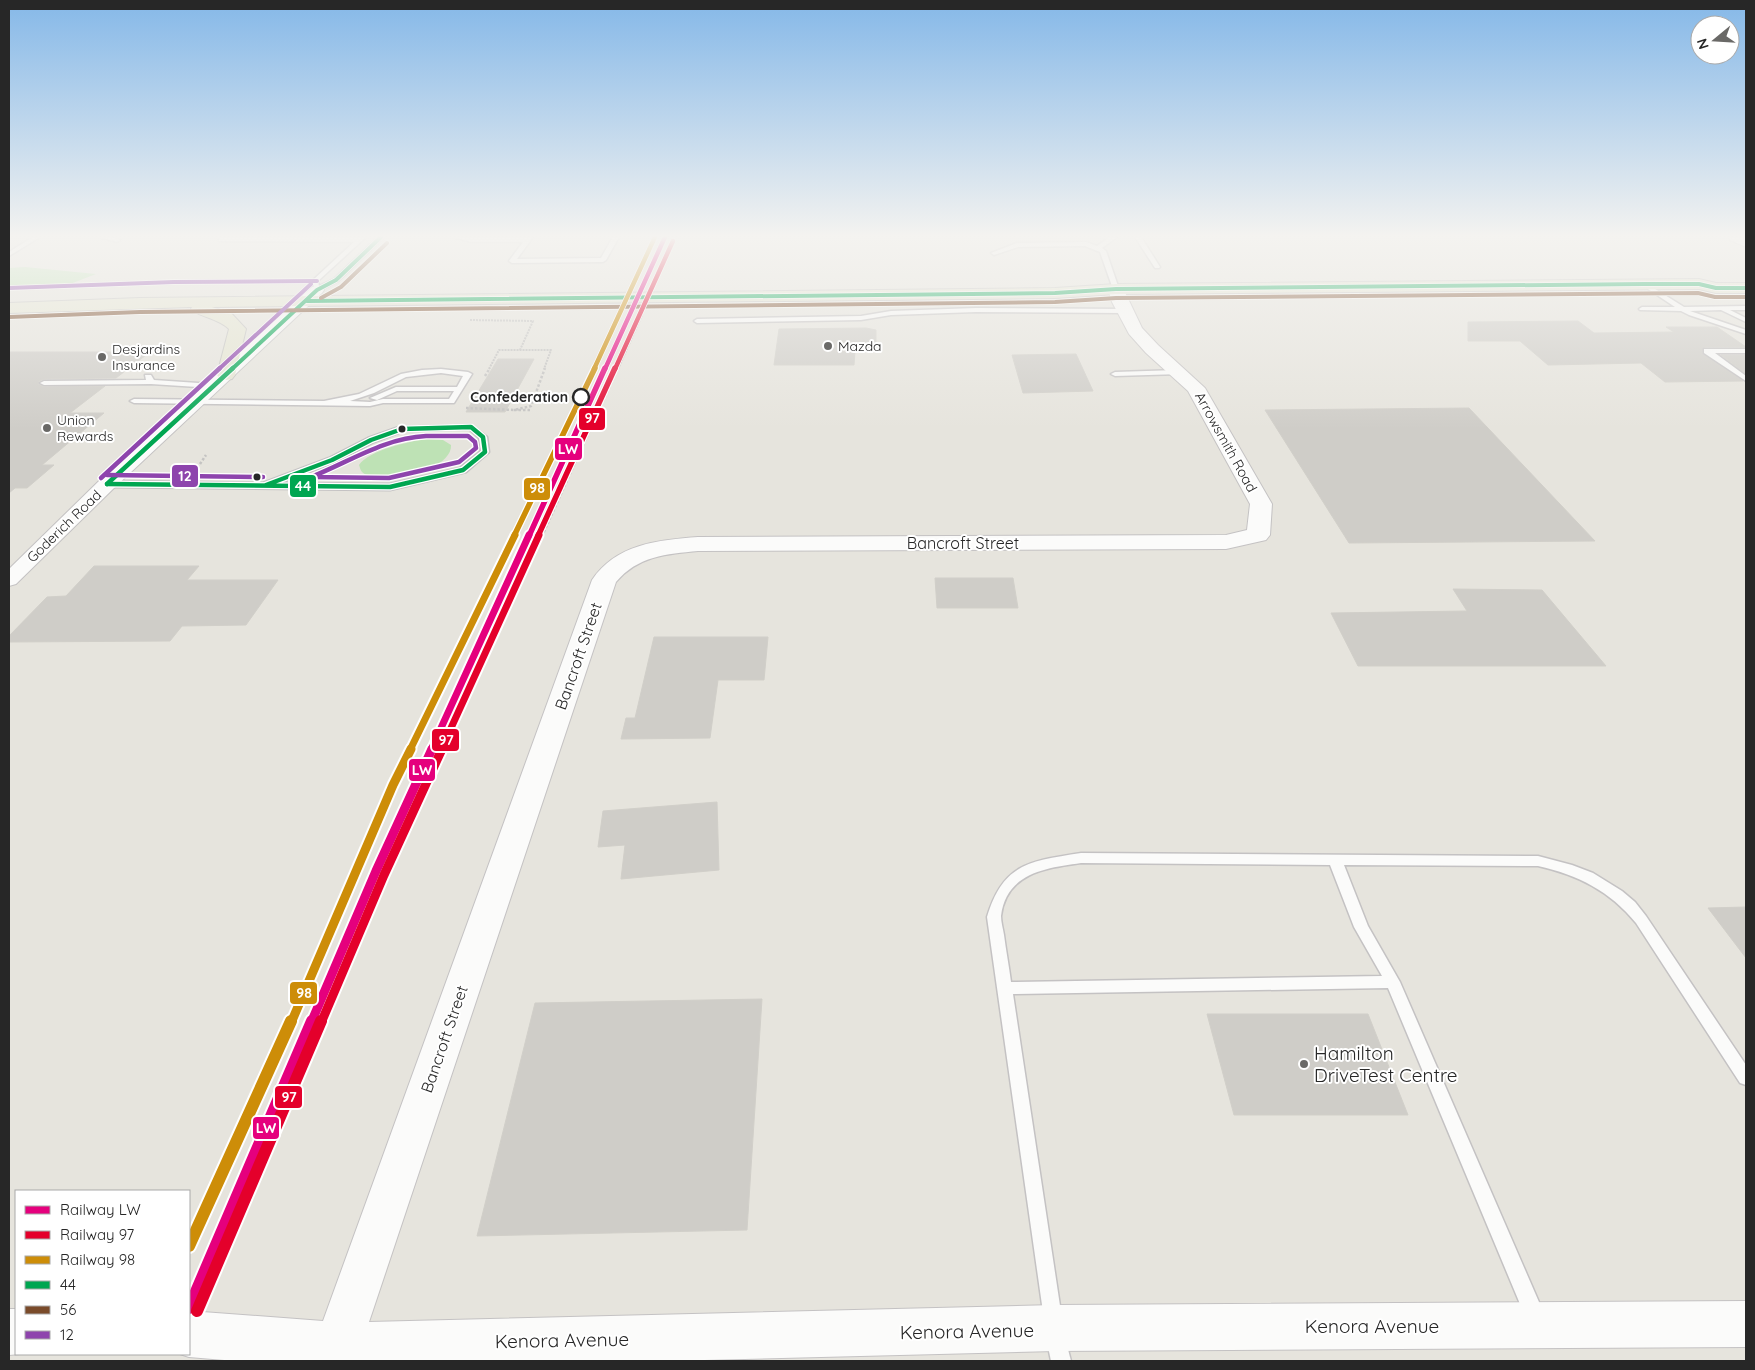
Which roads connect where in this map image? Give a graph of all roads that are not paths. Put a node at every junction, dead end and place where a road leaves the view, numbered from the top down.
1 (184, 301) edge
2 (306, 301) edge
3 (975, 301) edge
4 (1120, 301) edge
5 (1670, 301) edge
6 (140, 303) junction
7 (9, 308) edge
8 (1746, 308) edge
9 (1642, 309) dead end
10 (1683, 309) junction
11 (1722, 309) junction
12 (976, 310) junction
13 (1124, 311) junction
14 (1746, 320) edge
15 (697, 321) dead end
16 (1746, 332) edge
17 (1746, 351) edge
18 (1178, 372) junction
19 (1115, 374) dead end
20 (1746, 379) edge
21 (220, 380) junction
22 (44, 384) dead end
23 (460, 389) junction
24 (134, 401) dead end
25 (196, 401) junction
26 (319, 404) junction
27 (361, 404) junction
28 (107, 484) junction
29 (266, 485) junction
30 (1258, 535) joint
31 (9, 580) edge
32 (1335, 860) junction
33 (1392, 982) junction
34 (1004, 988) junction
35 (1746, 1078) edge
36 (1746, 1324) edge
37 (1538, 1325) junction
38 (190, 1334) edge
39 (1058, 1345) edge
40 (335, 1354) edge

1 - 6 main road
2 - 21 street, Goderich Road
3 - 12 lane
4 - 13 street, Arrowsmith Road
5 - 10 lane
6 - 7 main road
6 - 21 main road
8 - 11 lane
9 - 10 lane
10 - 11 lane
10 - 16 lane
11 - 14 lane
12 - 13 lane
12 - 15 lane
13 - 18 street, Arrowsmith Road
17 - 20 lane
18 - 19 lane
18 - 30 street, Arrowsmith Road
21 - 22 lane
21 - 25 street, Goderich Road
23 - 26 lane
23 - 27 lane
23 - 27 lane
24 - 25 lane
25 - 26 lane
25 - 28 street, Goderich Road
26 - 27 lane
28 - 29 lane
28 - 31 street, Goderich Road
29 - 29 lane
30 - 40 street, Bancroft Street
32 - 33 lane
32 - 34 lane
32 - 35 lane
33 - 34 lane
33 - 37 lane
34 - 39 lane
36 - 37 street, Kenora Avenue
37 - 39 street, Kenora Avenue
38 - 40 street, Kenora Avenue
39 - 40 street, Kenora Avenue

